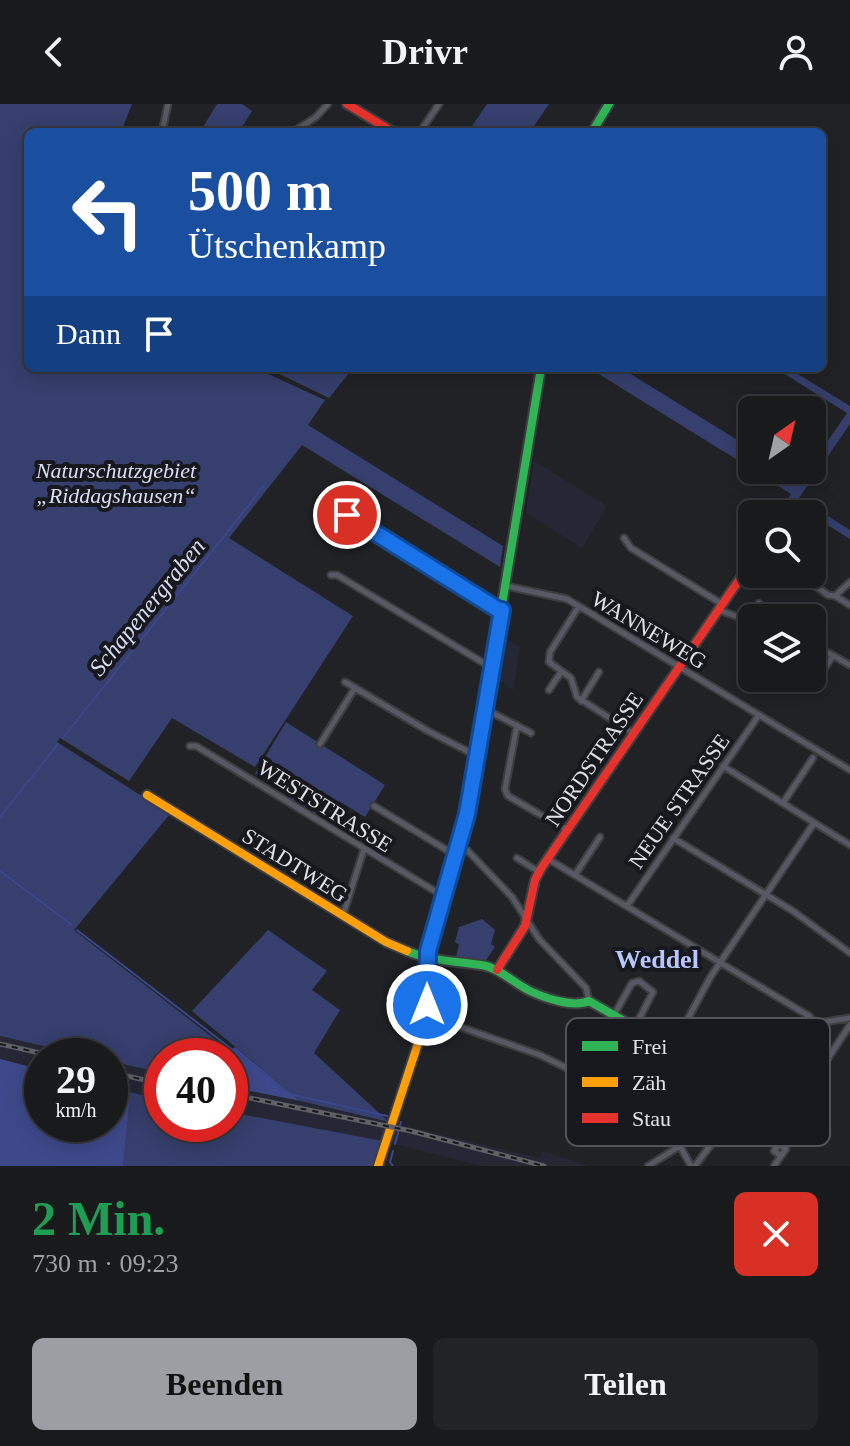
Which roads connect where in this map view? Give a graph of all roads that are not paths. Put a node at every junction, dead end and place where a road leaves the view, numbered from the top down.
1 (168, 104) edge
2 (328, 104) edge
3 (347, 104) edge
4 (439, 104) edge
5 (609, 104) edge
6 (163, 128) edge
7 (299, 128) edge
8 (384, 128) edge
9 (423, 128) edge
10 (594, 128) edge
11 (540, 372) edge
12 (353, 519) dead end
13 (624, 538) dead end
14 (331, 575) dead end
15 (738, 581) edge
16 (850, 582) edge
17 (506, 586) junction
18 (818, 588) edge
19 (835, 596) junction
20 (850, 605) edge
21 (579, 606) junction
22 (720, 607) junction
23 (502, 610) junction
24 (738, 615) edge
25 (826, 653) edge
26 (833, 656) junction
27 (850, 665) edge
28 (679, 666) junction
29 (826, 666) edge
30 (492, 668) junction
31 (561, 672) junction
32 (599, 672) dead end
33 (345, 682) dead end
34 (355, 688) junction
35 (549, 690) dead end
36 (581, 701) junction
37 (485, 709) junction
38 (759, 715) junction
39 (517, 725) junction
40 (531, 733) dead end
41 (634, 733) junction
42 (320, 744) dead end
43 (190, 746) dead end
44 (478, 756) junction
45 (813, 758) dead end
46 (723, 766) junction
47 (850, 770) edge
48 (147, 795) dead end
49 (783, 803) junction
50 (374, 806) dead end
51 (814, 823) junction
52 (567, 830) junction
53 (600, 837) dead end
54 (673, 838) junction
55 (850, 845) edge
56 (364, 849) junction
57 (457, 851) junction
58 (517, 858) dead end
59 (547, 859) junction
60 (539, 872) junction
61 (575, 875) junction
62 (766, 895) junction
63 (443, 896) junction
64 (627, 906) junction
65 (343, 916) junction
66 (526, 921) junction
67 (850, 953) edge
68 (427, 959) junction
69 (721, 963) junction
70 (497, 970) junction
71 (589, 1001) junction
72 (426, 1015) junction
73 (614, 1015) junction
74 (619, 1018) edge
75 (640, 1018) edge
76 (687, 1018) edge
77 (811, 1018) edge
78 (850, 1018) edge
79 (830, 1020) edge
80 (442, 1022) junction
81 (424, 1025) junction
82 (850, 1025) edge
83 (830, 1055) edge
84 (566, 1068) edge
85 (680, 1146) joint
86 (709, 1146) edge
87 (781, 1156) dead end
88 (379, 1163) edge
89 (648, 1166) edge
90 (693, 1166) edge
91 (774, 1166) edge

1 - 6 street
2 - 7 street
3 - 8 street
4 - 9 street
5 - 10 street
11 - 17 street
12 - 23 street
13 - 22 street
14 - 30 street
15 - 22 street, NORDSTRASSE
16 - 19 street
17 - 21 street, WANNEWEG
17 - 23 street
18 - 19 street
19 - 20 street
21 - 28 street, WANNEWEG
21 - 31 street
22 - 24 street
22 - 28 street, NORDSTRASSE
23 - 30 street
25 - 26 street
26 - 27 street
26 - 29 street
28 - 38 street, WANNEWEG
28 - 41 street, NORDSTRASSE
30 - 37 street
31 - 35 street
31 - 36 street
32 - 36 street
33 - 34 street
34 - 42 street
34 - 44 street
36 - 41 street
37 - 39 street
37 - 44 street
38 - 46 street, NEUE STRASSE
38 - 47 street, WANNEWEG
39 - 40 street
39 - 52 street
41 - 52 street, NORDSTRASSE
43 - 56 street, WESTSTRASSE
44 - 57 street
45 - 49 street
46 - 49 street
46 - 54 street, NEUE STRASSE
48 - 65 street, STADTWEG
49 - 51 street
50 - 57 street
51 - 55 street
51 - 62 street
52 - 59 street, NORDSTRASSE
53 - 61 street
54 - 62 street
54 - 64 street, NEUE STRASSE
56 - 63 street, WESTSTRASSE
56 - 65 street
57 - 63 street
57 - 66 street
58 - 60 street
59 - 60 street, NORDSTRASSE
59 - 61 street
60 - 66 street, NORDSTRASSE
61 - 64 street
62 - 67 street
62 - 69 street
63 - 68 street
64 - 69 street
65 - 68 street, STADTWEG
66 - 70 street, NORDSTRASSE
66 - 71 street
68 - 70 street, STADTWEG
68 - 72 street
69 - 76 street
69 - 77 street
70 - 71 street
71 - 73 street
72 - 80 street
72 - 81 street
73 - 74 street
73 - 75 street
78 - 79 street
80 - 81 street
80 - 84 street
81 - 88 street
82 - 83 street
85 - 89 street
85 - 90 street
86 - 90 street
87 - 91 street

